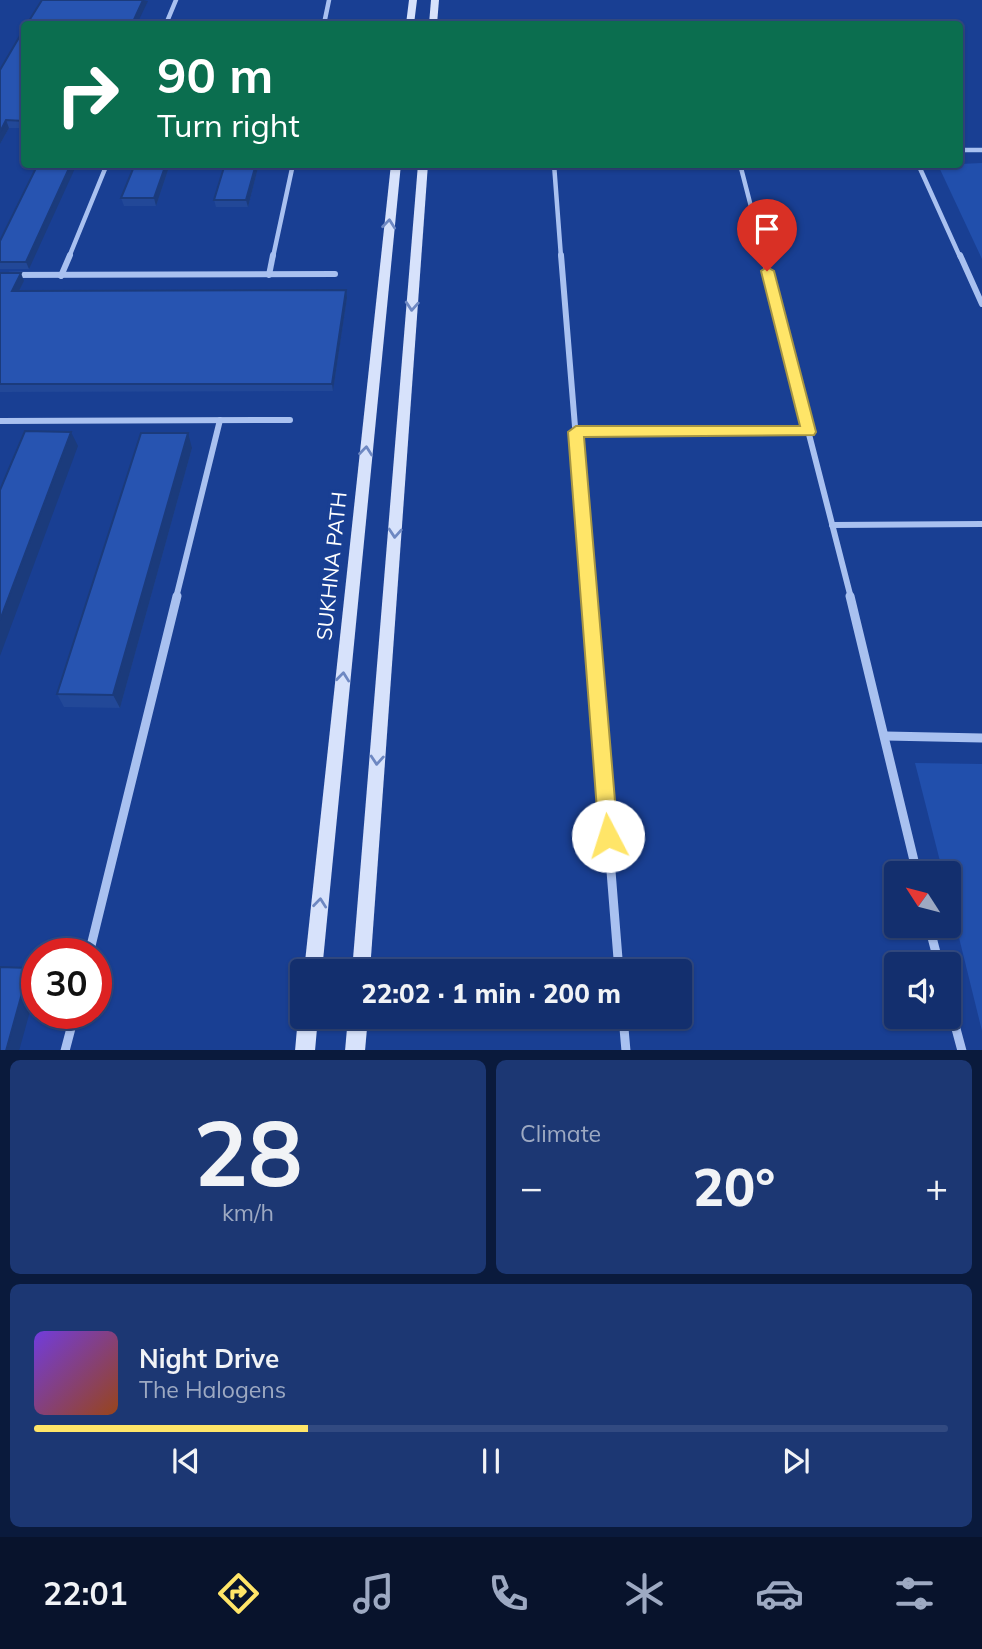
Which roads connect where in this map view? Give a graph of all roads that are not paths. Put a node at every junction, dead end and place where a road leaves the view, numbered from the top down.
1 (176, 0) edge
2 (329, 0) edge
3 (412, 0) edge
4 (435, 0) edge
5 (167, 21) edge
6 (325, 21) edge
7 (410, 21) edge
8 (433, 21) edge
9 (963, 150) edge
10 (982, 150) edge
11 (105, 168) edge
12 (292, 168) edge
13 (396, 168) edge
14 (423, 168) edge
15 (554, 168) edge
16 (741, 168) edge
17 (920, 168) edge
18 (0, 275) edge
19 (269, 275) junction
20 (335, 275) dead end
21 (61, 276) junction
22 (982, 304) edge
23 (220, 420) junction
24 (290, 420) dead end
25 (1, 423) edge
26 (576, 432) junction
27 (808, 432) junction
28 (832, 524) junction
29 (982, 524) edge
30 (886, 736) junction
31 (982, 737) edge
32 (914, 861) edge
33 (93, 938) edge
34 (314, 959) edge
35 (362, 959) edge
36 (619, 959) edge
37 (71, 1029) edge
38 (307, 1029) edge
39 (357, 1029) edge
40 (624, 1029) edge
41 (956, 1029) edge
42 (65, 1050) edge
43 (305, 1050) edge
44 (355, 1050) edge
45 (626, 1050) edge
46 (962, 1050) edge

1 - 5 street
2 - 6 street
3 - 7 main road
4 - 8 main road
9 - 10 street
11 - 21 street
12 - 19 street
34 -> 13 main road, SUKHNA PATH
14 -> 35 main road
15 - 26 street
16 - 27 street
17 - 22 street
18 - 21 street
19 - 20 street
19 - 21 street
23 - 24 street
23 - 25 street
23 - 33 street
26 - 27 street
26 - 36 street
27 - 28 street
28 - 29 street
28 - 30 street
30 - 31 street
30 - 32 street
37 - 42 street
38 - 43 main road
39 - 44 main road
40 - 45 street
41 - 46 street

